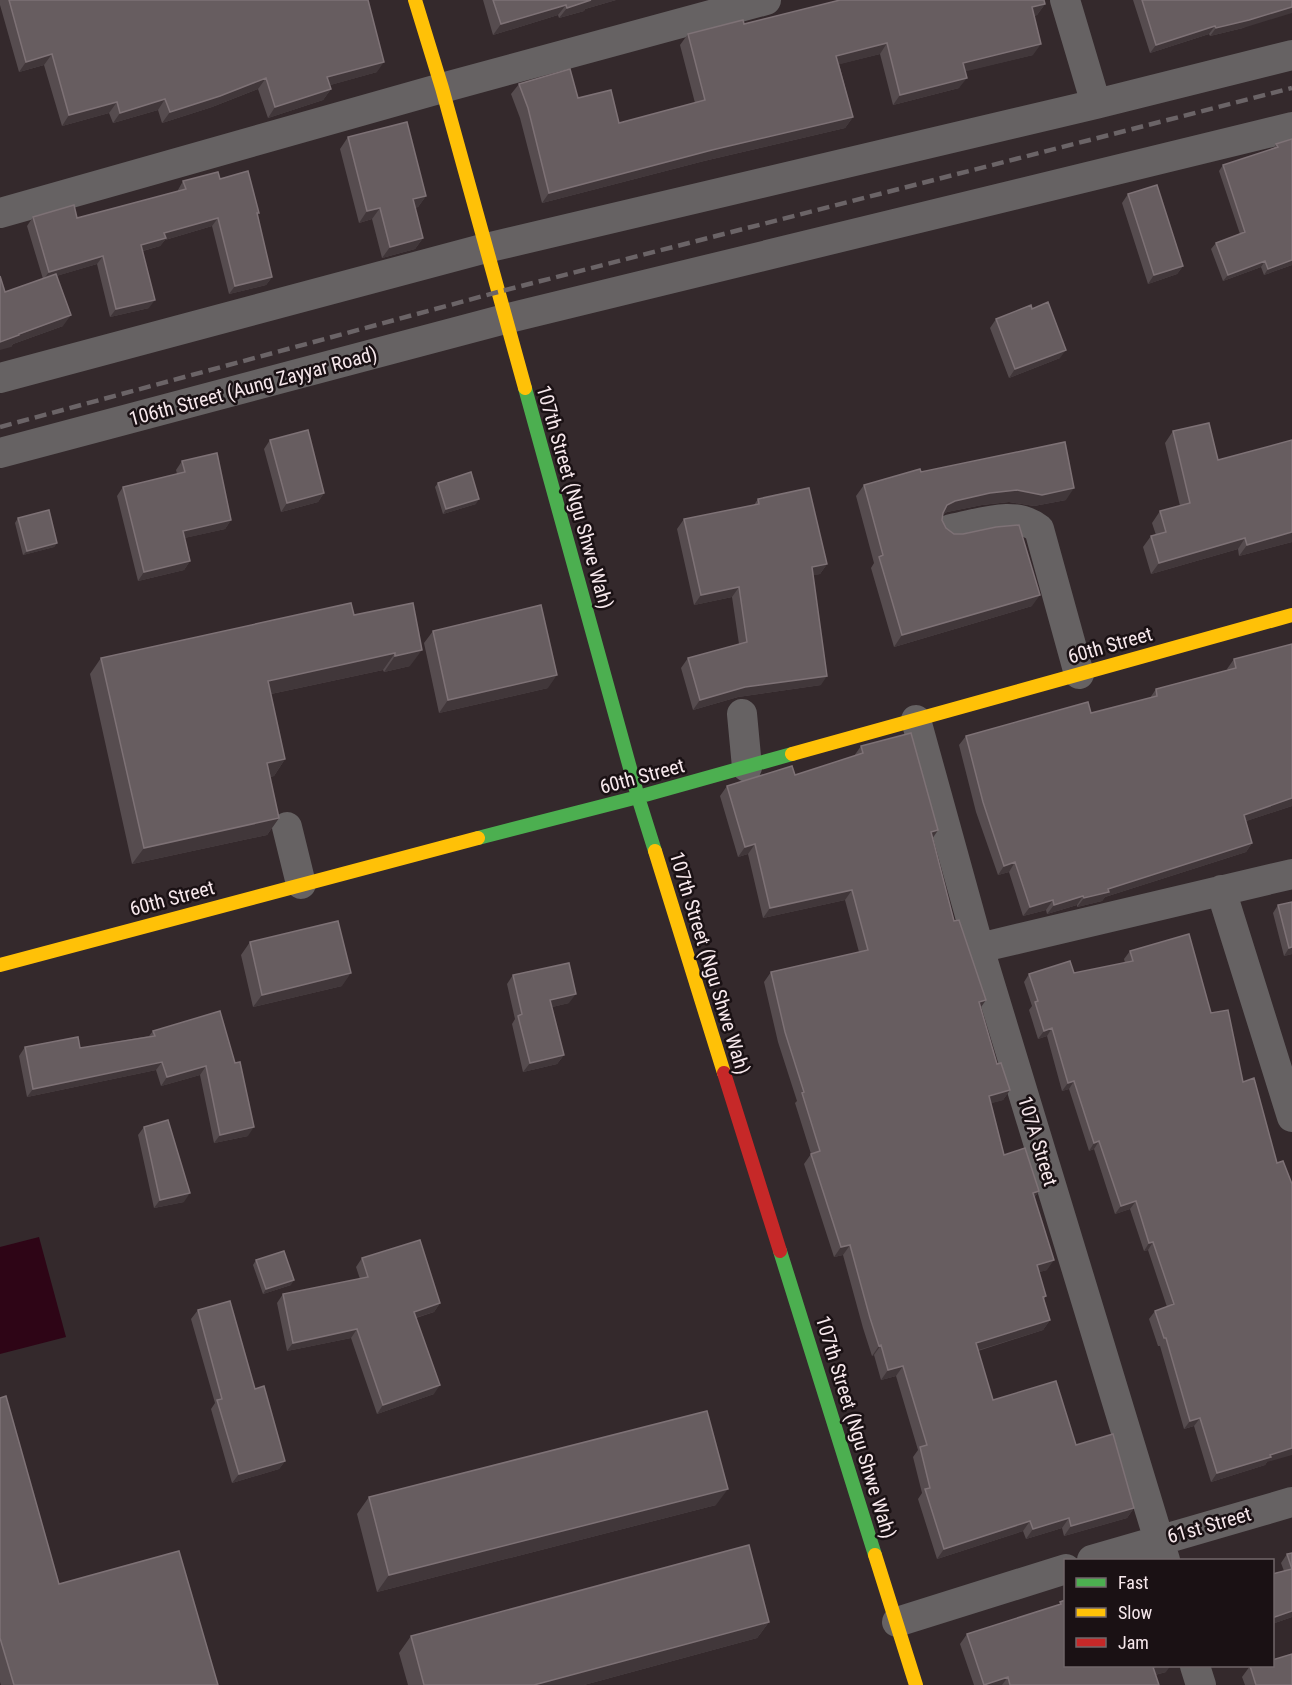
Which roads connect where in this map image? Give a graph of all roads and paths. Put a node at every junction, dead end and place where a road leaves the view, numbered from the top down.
1 (415, 0) edge
2 (766, 0) edge
3 (1065, 0) edge
4 (1292, 54) edge
5 (442, 88) junction
6 (1096, 104) junction
7 (1292, 127) edge
8 (0, 213) edge
9 (486, 248) junction
10 (505, 319) junction
11 (0, 378) edge
12 (0, 453) edge
13 (951, 529) edge
14 (1292, 615) edge
15 (1079, 674) junction
16 (742, 714) dead end
17 (916, 720) junction
18 (747, 767) junction
19 (638, 797) junction
20 (287, 827) dead end
21 (1292, 874) edge
22 (301, 884) junction
23 (1221, 890) junction
24 (979, 948) junction
25 (0, 965) edge
26 (1292, 1116) edge
27 (1292, 1502) edge
28 (1162, 1550) edge
29 (1099, 1559) edge
30 (1064, 1569) edge
31 (897, 1622) junction
32 (1196, 1667) edge
33 (916, 1685) edge
34 (1200, 1685) edge

1 - 5 street, 107th Street (Ngu Shwe Wah)
2 - 5 street
3 - 6 street
4 - 6 street
5 - 8 street
5 - 9 street, 107th Street (Ngu Shwe Wah)
6 - 9 street
7 - 10 street, 106th Street (Aung Zayyar Road)
9 - 10 street, 107th Street (Ngu Shwe Wah)
9 - 11 street
10 - 12 street, 106th Street (Aung Zayyar Road)
10 - 19 street, 107th Street (Ngu Shwe Wah)
13 - 15 street
14 - 15 street, 60th Street
15 - 17 street, 60th Street
16 - 18 street
17 - 18 street, 60th Street
17 - 24 street, 107A Street
18 - 19 street, 60th Street
19 - 22 street, 60th Street
19 - 31 street, 107th Street (Ngu Shwe Wah)
20 - 22 street
21 - 23 street
22 - 25 street, 60th Street
23 - 24 street
23 - 26 street
24 - 28 street, 107A Street
27 - 28 street, 61st Street
28 - 29 street, 61st Street
30 - 31 street
31 - 33 street, 107th Street (Ngu Shwe Wah)
32 - 34 street

